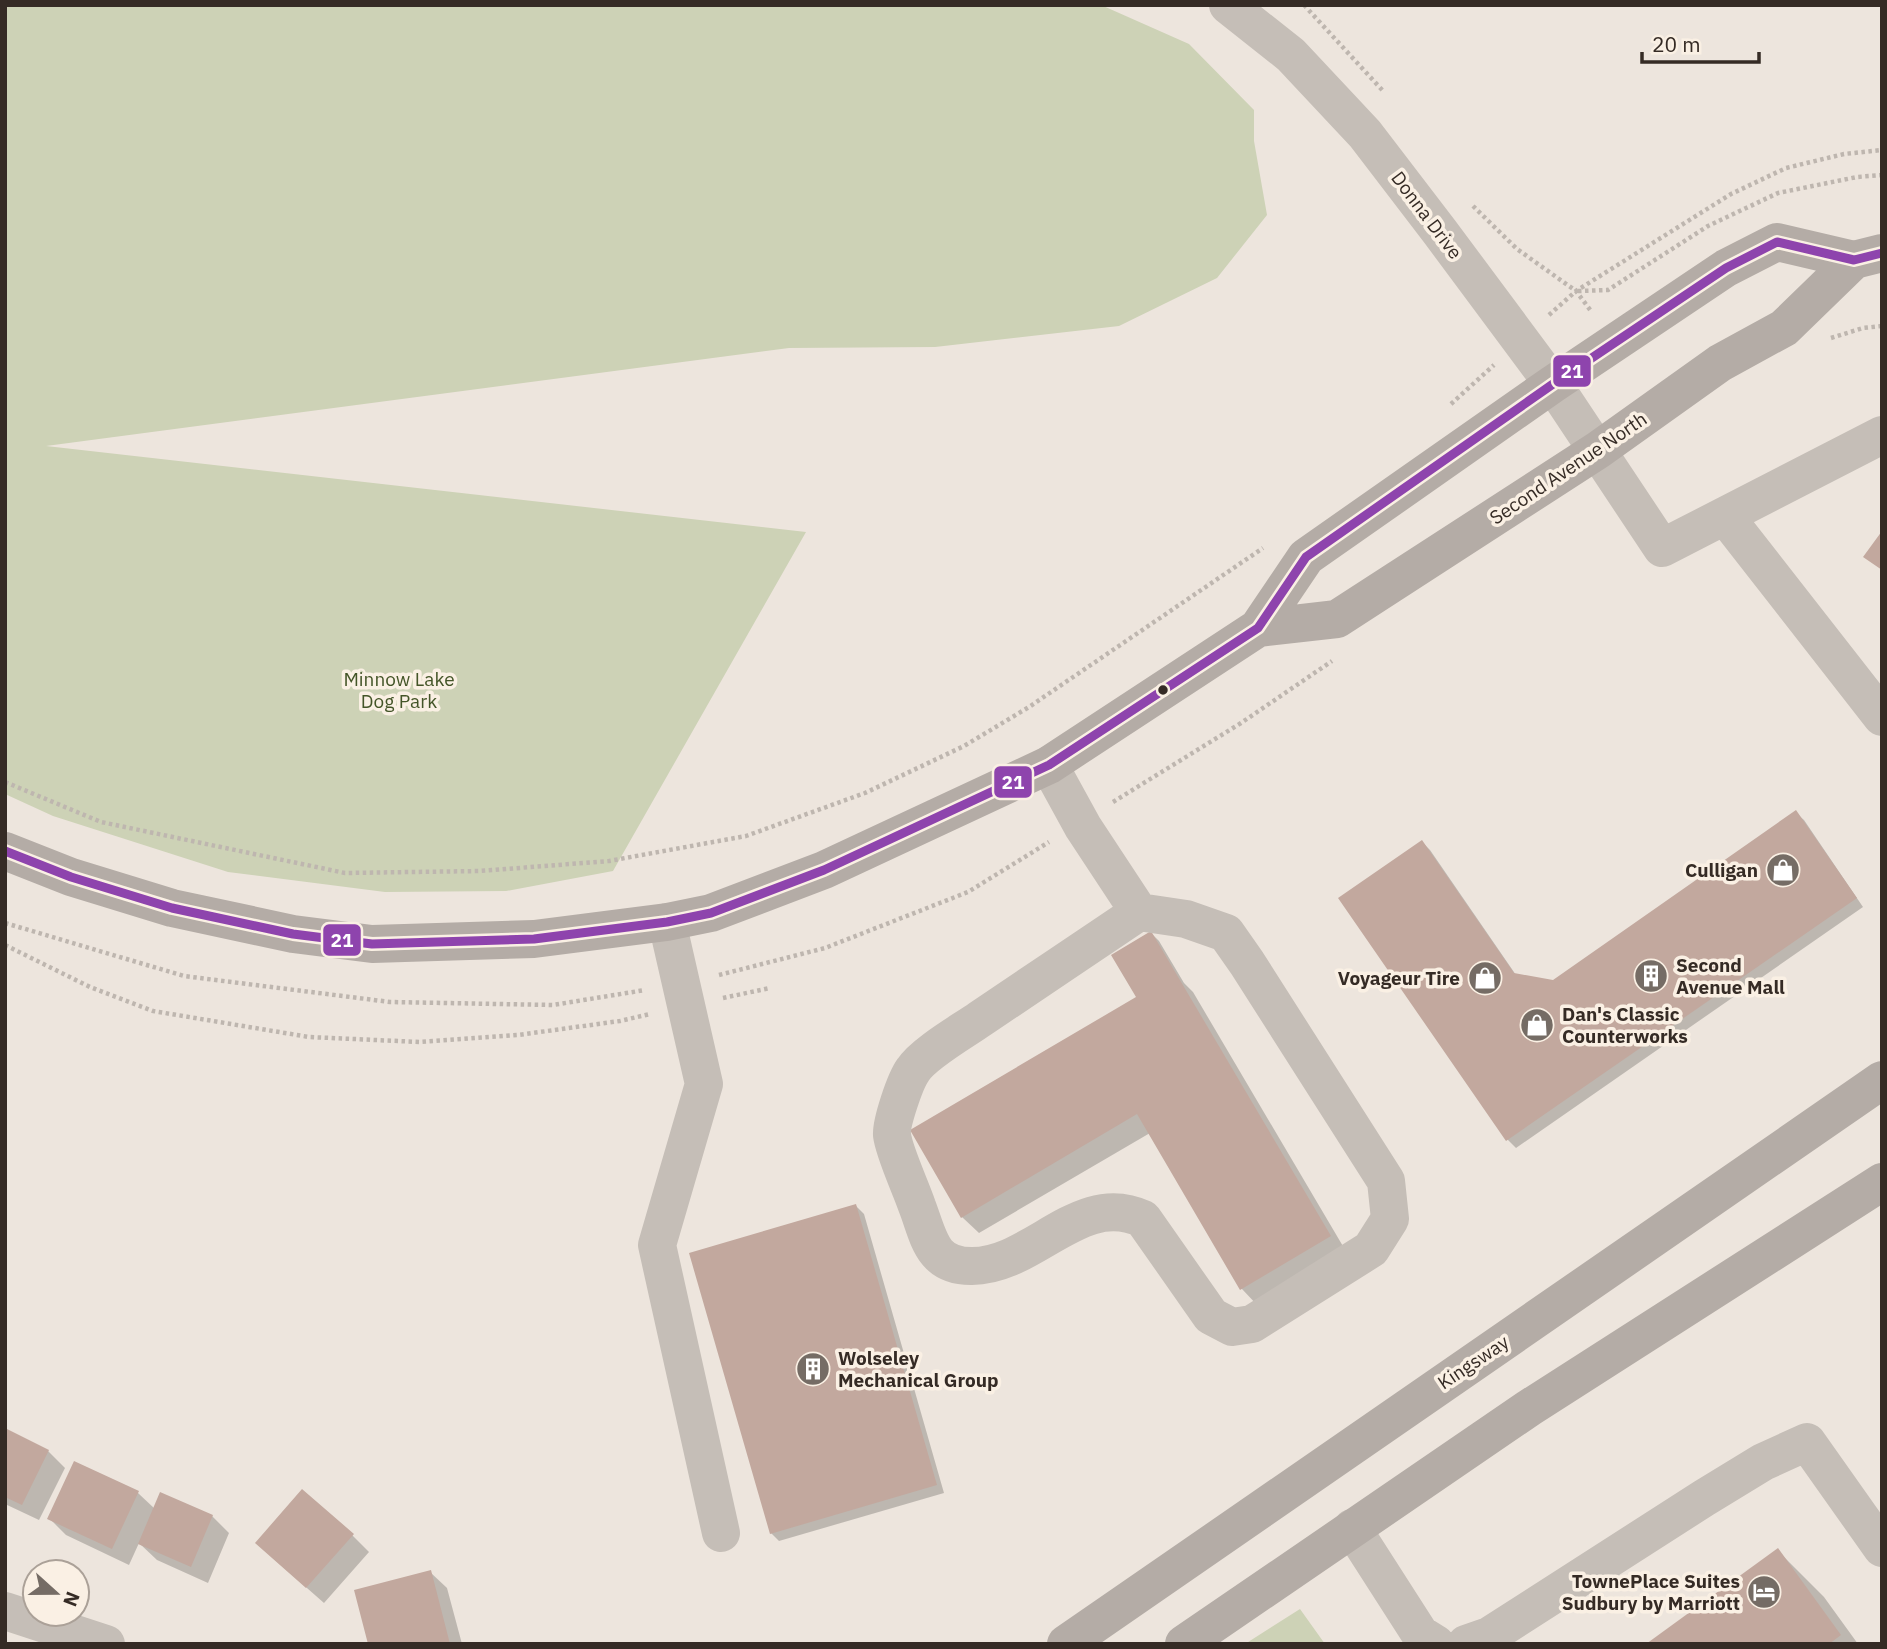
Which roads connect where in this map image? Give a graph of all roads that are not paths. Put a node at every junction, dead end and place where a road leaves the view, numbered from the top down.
1 (1228, 5) edge
2 (1868, 257) edge
3 (1553, 384) junction
4 (1882, 435) edge
5 (1598, 450) junction
6 (1725, 516) junction
7 (1258, 628) junction
8 (1882, 717) edge
9 (1049, 765) junction
10 (5, 851) edge
11 (1139, 912) junction
12 (667, 922) junction
13 (1882, 1080) edge
14 (1882, 1182) edge
15 (1352, 1528) junction
16 (721, 1533) dead end
17 (1882, 1548) edge
18 (5, 1611) edge
19 (106, 1644) edge
20 (1066, 1644) edge
21 (1184, 1644) edge
22 (1436, 1644) edge
23 (1466, 1644) edge

1 - 3 street, Donna Drive
2 - 3 main road, Second Avenue North
2 - 5 main road, Second Avenue North
3 - 5 street, Donna Drive
3 - 7 main road, Second Avenue North
4 - 6 street
5 - 6 street, Donna Drive
5 - 7 main road, Second Avenue North
6 - 8 street
7 - 9 main road, Second Avenue North
9 - 11 street
9 - 12 main road, Second Avenue North
10 - 12 main road, Second Avenue North
11 - 11 street
12 - 16 street
13 - 20 main road, Kingsway
14 - 15 main road
15 - 21 main road
15 - 22 street
17 - 23 street
18 - 19 street

